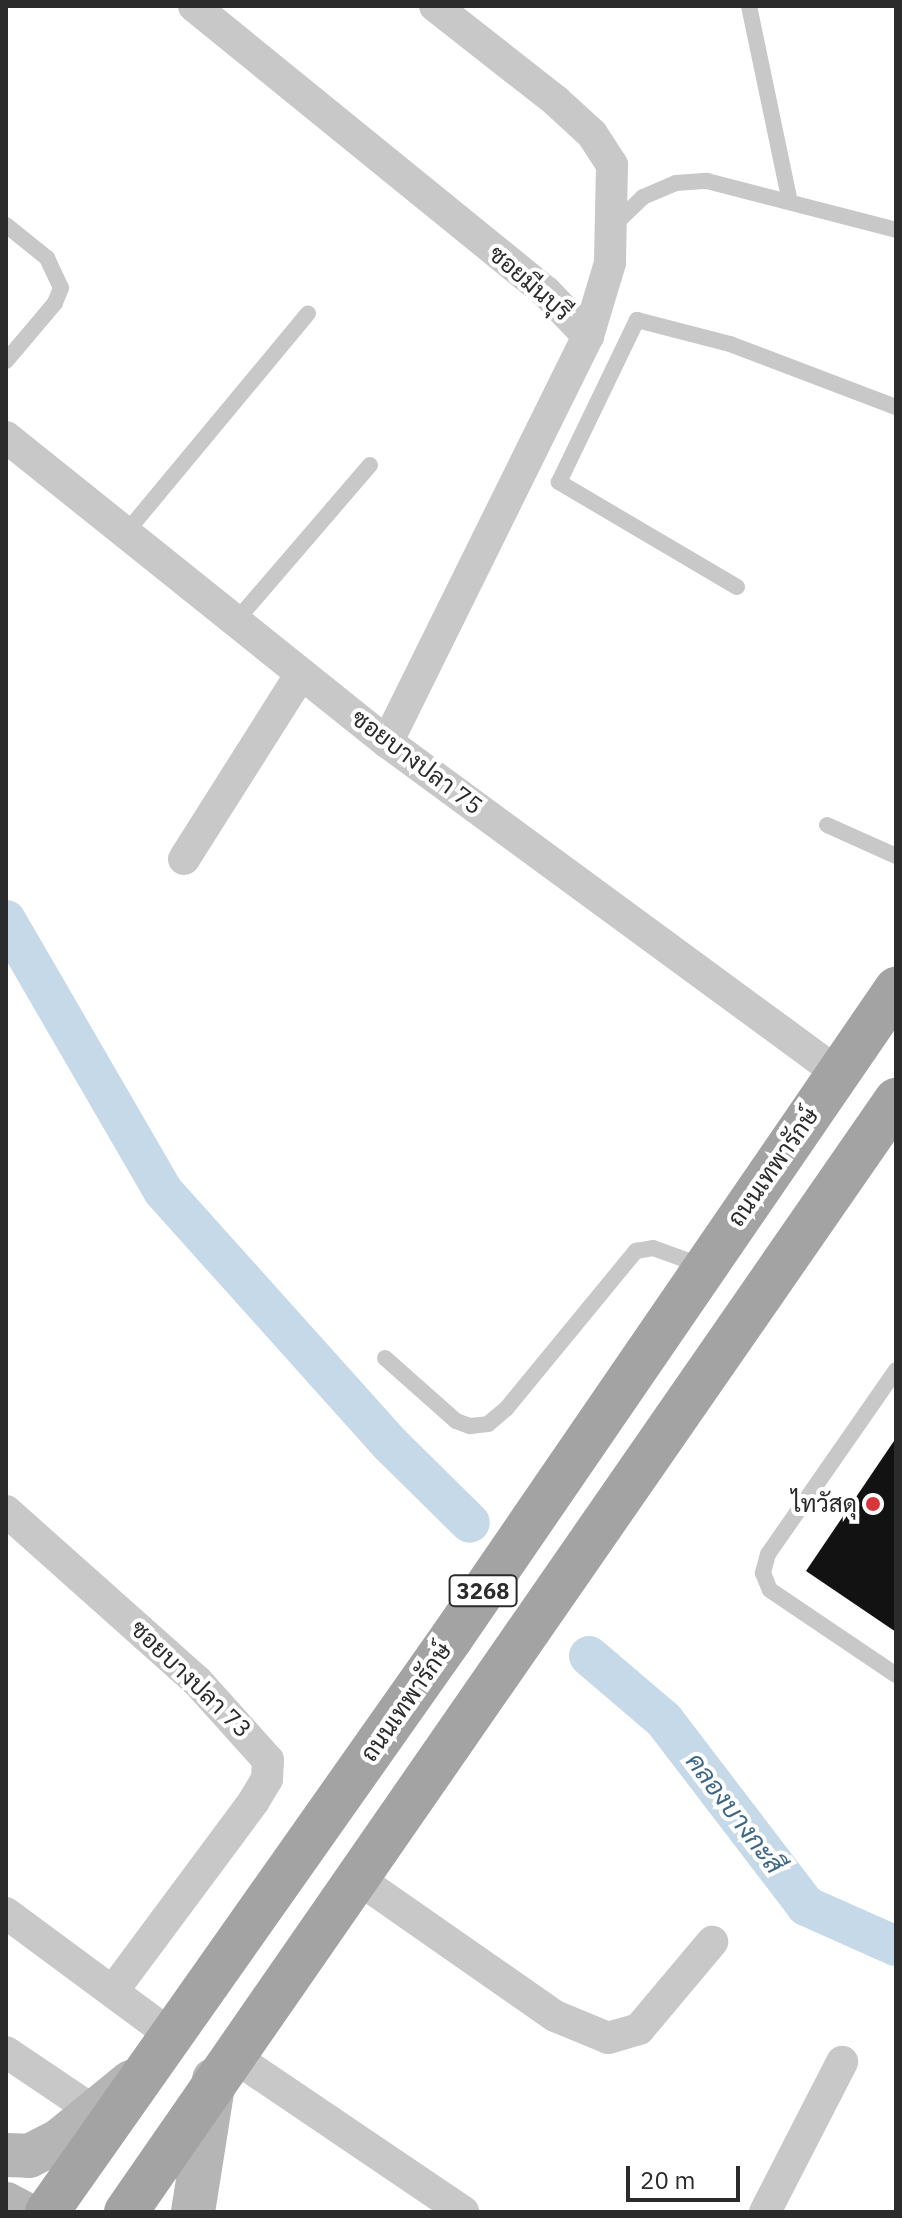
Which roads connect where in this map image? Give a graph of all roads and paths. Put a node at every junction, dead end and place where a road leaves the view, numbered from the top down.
1 (194, 6) edge
2 (435, 6) edge
3 (749, 6) edge
4 (790, 202) junction
5 (615, 224) junction
6 (6, 225) edge
7 (896, 230) edge
8 (308, 313) dead end
9 (588, 336) junction
10 (6, 361) edge
11 (896, 407) edge
12 (6, 437) edge
13 (370, 465) dead end
14 (124, 535) junction
15 (737, 587) dead end
16 (235, 622) junction
17 (301, 674) junction
18 (387, 742) junction
19 (827, 825) dead end
20 (896, 856) edge
21 (184, 859) dead end
22 (896, 989) edge
23 (838, 1073) junction
24 (896, 1100) edge
25 (704, 1267) junction
26 (385, 1358) dead end
27 (896, 1370) edge
28 (6, 1511) edge
29 (896, 1675) edge
30 (357, 1878) junction
31 (6, 1913) edge
32 (712, 1942) dead end
33 (113, 1991) junction
34 (162, 2050) junction
35 (6, 2052) edge
36 (842, 2062) dead end
37 (224, 2068) junction
38 (95, 2112) junction
39 (6, 2155) edge
40 (55, 2200) edge
41 (6, 2204) edge
42 (21, 2212) edge
43 (126, 2212) edge
44 (193, 2212) edge
45 (463, 2212) edge
46 (765, 2212) edge

1 - 9 street, ซอยมีนบุรี
2 - 5 street
3 - 4 lane
4 - 5 lane
4 - 7 lane
5 - 9 street
6 - 10 lane
8 - 14 lane
9 - 18 street, ซอยมีนบุรี
11 - 15 lane
12 - 14 street, ซอยบางปลา 75
13 - 16 lane
14 - 16 street, ซอยบางปลา 75
16 - 17 street, ซอยบางปลา 75
17 - 18 street, ซอยบางปลา 75
17 - 21 street
18 - 23 street, ซอยบางปลา 75
19 - 20 lane
22 - 23 main road, ถนนเทพารักษ์ / 3268
23 - 25 main road, ถนนเทพารักษ์ / 3268
24 - 30 main road, 3268
25 - 26 lane
25 - 34 main road, ถนนเทพารักษ์ / 3268
27 - 29 lane
28 - 33 street, ซอยบางปลา 73
30 - 32 street
30 - 37 main road, 3268
31 - 33 street
33 - 34 street
34 - 38 main road
34 - 40 main road, ถนนเทพารักษ์ / 3268
35 - 38 street
36 - 46 street
37 - 43 main road, 3268
37 - 44 main road
37 - 45 street
38 - 39 main road
41 - 42 main road

